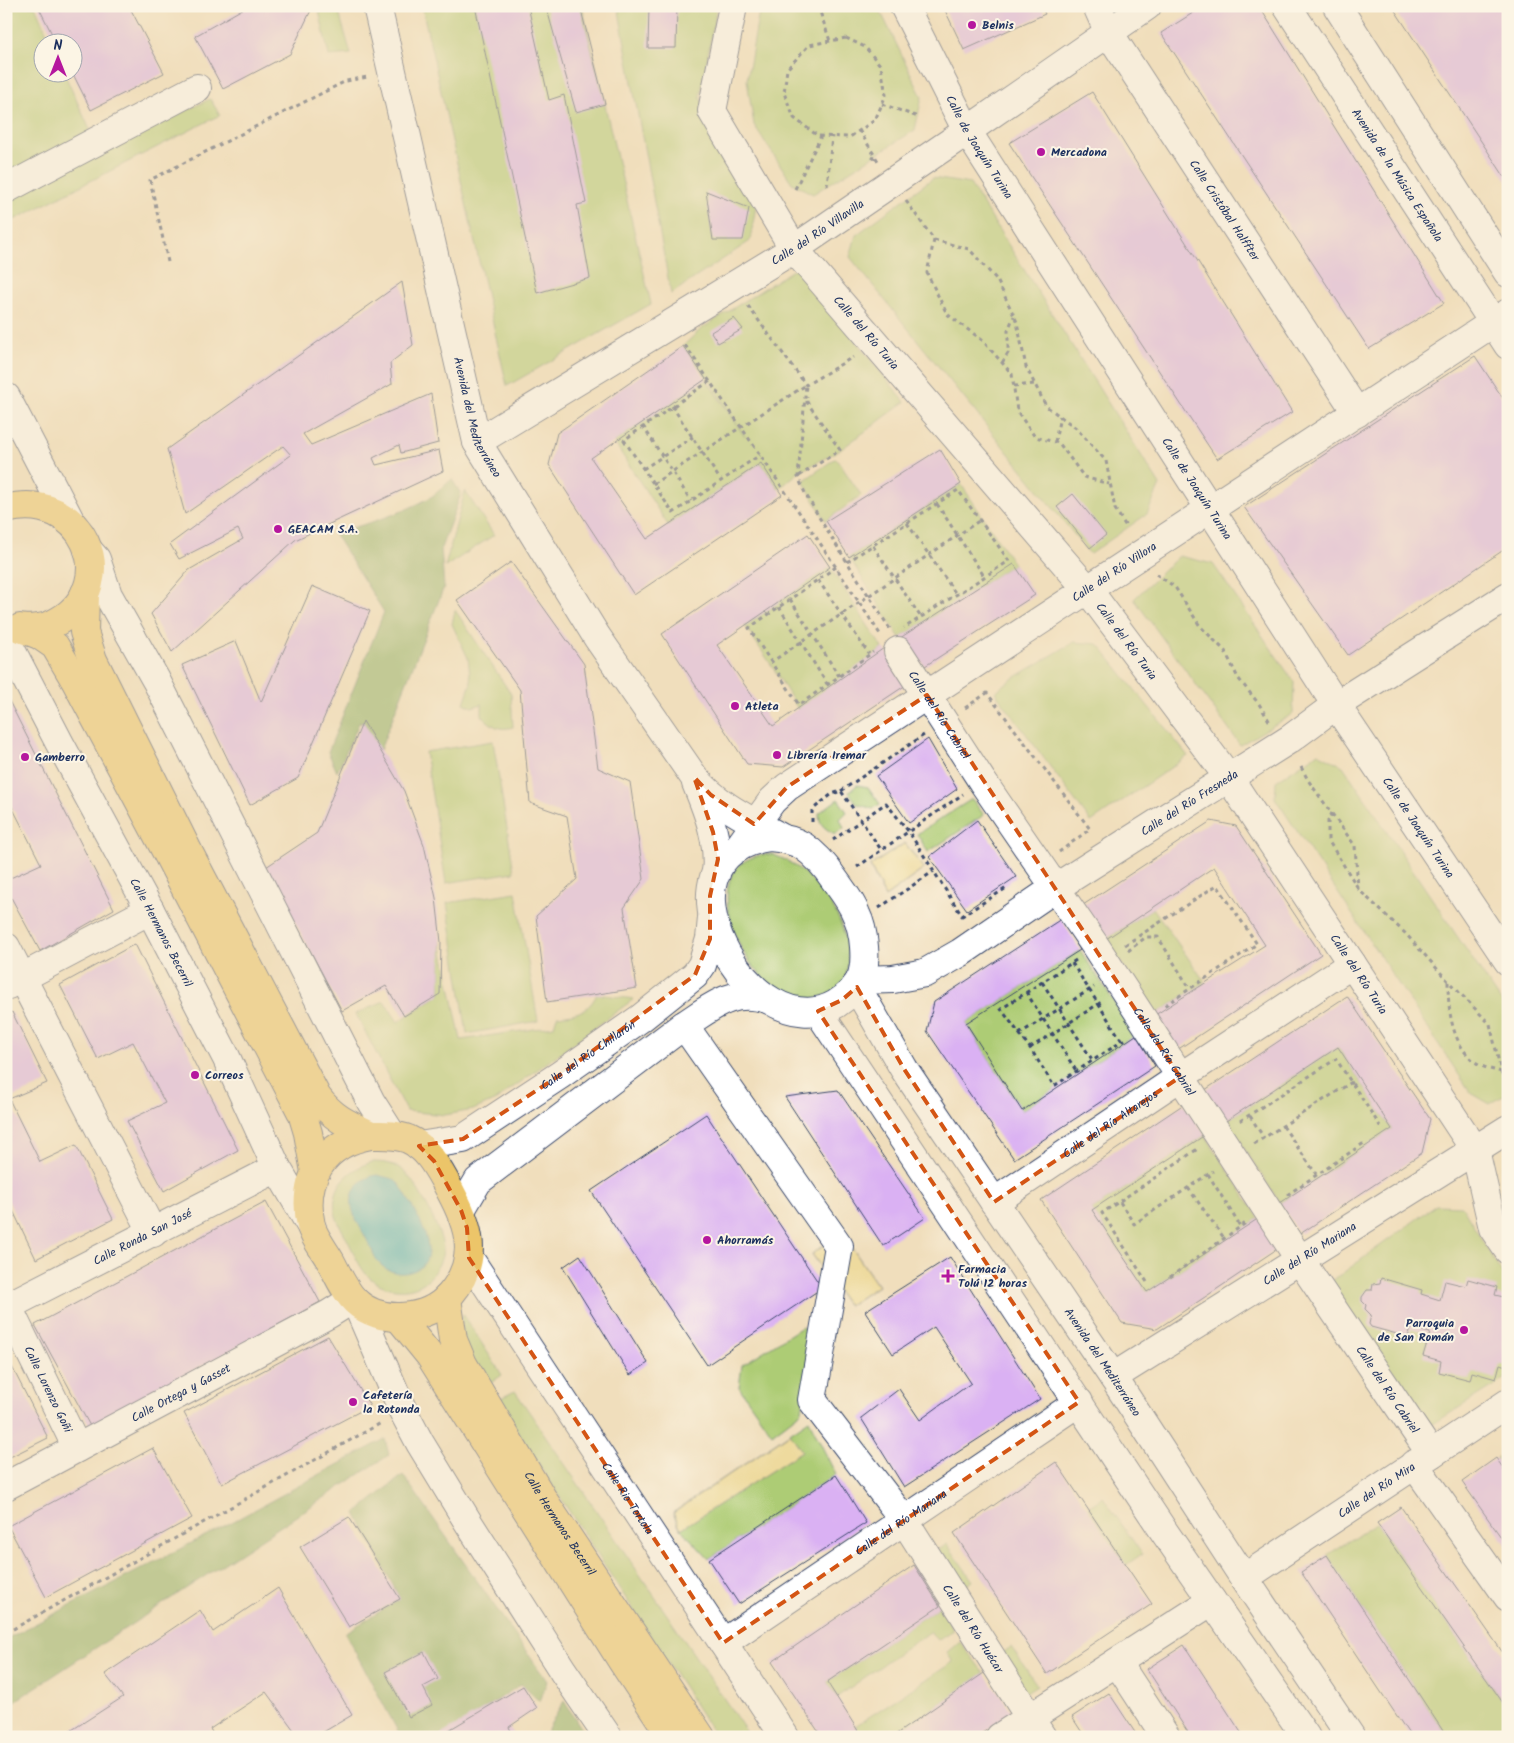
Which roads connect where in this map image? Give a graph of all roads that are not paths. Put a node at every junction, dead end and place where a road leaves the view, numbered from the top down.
1 (377, 6) edge
2 (733, 6) edge
3 (904, 6) edge
4 (1097, 6) edge
5 (1148, 6) edge
6 (1287, 6) edge
7 (1337, 6) edge
8 (1109, 33) junction
9 (197, 88) dead end
10 (967, 131) junction
11 (6, 189) edge
12 (794, 249) junction
13 (1508, 273) edge
14 (1503, 327) edge
15 (6, 397) edge
16 (1357, 413) junction
17 (477, 442) junction
18 (9, 502) edge
19 (1210, 509) junction
20 (70, 522) junction
21 (88, 550) junction
22 (1088, 590) junction
23 (85, 593) junction
24 (1508, 596) edge
25 (12, 631) edge
26 (890, 640) road end
27 (927, 696) junction
28 (1336, 705) junction
29 (694, 777) junction
30 (1229, 778) junction
31 (754, 824) junction
32 (782, 838) junction
33 (738, 848) junction
34 (716, 874) junction
35 (1055, 888) junction
36 (150, 910) junction
37 (712, 918) junction
38 (6, 947) edge
39 (1508, 961) edge
40 (1352, 964) junction
41 (14, 981) edge
42 (858, 983) junction
43 (767, 999) junction
44 (818, 1011) junction
45 (684, 1025) junction
46 (1180, 1077) junction
47 (1508, 1129) edge
48 (382, 1135) junction
49 (419, 1146) junction
50 (1475, 1150) junction
51 (277, 1168) junction
52 (315, 1172) junction
53 (994, 1202) junction
54 (461, 1210) junction
55 (312, 1228) junction
56 (153, 1233) junction
57 (1508, 1250) edge
58 (469, 1258) junction
59 (1300, 1260) junction
60 (447, 1298) junction
61 (355, 1300) junction
62 (7, 1304) edge
63 (399, 1318) junction
64 (1113, 1377) junction
65 (1079, 1402) junction
66 (1508, 1403) edge
67 (77, 1448) junction
68 (1423, 1459) junction
69 (6, 1486) edge
70 (904, 1520) junction
71 (1244, 1578) junction
72 (1508, 1597) edge
73 (1212, 1601) junction
74 (723, 1643) junction
75 (1117, 1662) junction
76 (1035, 1727) edge
77 (608, 1737) edge
78 (672, 1737) edge
79 (701, 1737) edge
80 (785, 1737) edge
81 (1000, 1737) edge
82 (1166, 1737) edge
83 (1306, 1737) edge
84 (1351, 1737) edge

1 - 17 street, Avenida del Mediterráneo
2 - 12 street, Calle del Río Turia
3 - 10 street, Calle de Joaquín Turina
4 - 8 street, Calle Cristóbal Halffter
5 - 8 street, Calle del Río Villavilla
6 - 14 street, Avenida de la Música Española
7 - 13 street
8 - 10 street, Calle del Río Villavilla
8 - 16 street, Calle Cristóbal Halffter
9 - 11 street
10 - 12 street, Calle del Río Villavilla
10 - 19 street, Calle de Joaquín Turina
12 - 17 street, Calle del Río Villavilla
12 - 22 street, Calle del Río Turia
14 - 16 street, Calle del Río Villora
15 - 20 street
16 - 19 street, Calle del Río Villora
17 - 29 street, Avenida del Mediterráneo
18 - 20 main road
19 - 22 street, Calle del Río Villora
19 - 28 street, Calle de Joaquín Turina
20 - 21 main road
21 - 23 main road
21 - 48 street
22 - 27 street, Calle del Río Villora
22 - 30 street, Calle del Río Turia
23 - 25 main road
23 - 48 main road
24 - 28 street, Calle del Río Fresneda
25 - 36 street, Calle Hermanos Becerril
25 - 52 main road
26 - 27 street, Calle del Río Cabriel
27 - 31 street, Calle del Río Villora
27 - 35 street, Calle del Río Cabriel
28 - 30 street, Calle del Río Fresneda
28 - 39 street, Calle de Joaquín Turina
29 - 31 street
29 - 34 street
30 - 35 street, Calle del Río Fresneda
30 - 40 street, Calle del Río Turia
31 - 32 street
31 - 33 street, Calle del Río Villora
32 - 33 street
32 - 42 street
33 - 34 street
34 - 37 street
35 - 42 street, Calle del Río Fresneda
35 - 46 street, Calle del Río Cabriel
36 - 41 street
36 - 51 street, Calle Hermanos Becerril
37 - 43 street
37 - 49 street, Calle del Río Chillarón
38 - 41 street
40 - 46 street, Calle del Río Altarejos
40 - 50 street, Calle del Río Turia
41 - 56 street
42 - 44 street
42 - 53 street, Avenida del Mediterráneo
43 - 44 street
43 - 45 street
44 - 65 street
45 - 54 street
45 - 70 street, Calle del Río Huécar
46 - 53 street, Calle del Río Altarejos
46 - 59 street, Calle del Río Cabriel
47 - 50 street, Calle del Río Mariana
48 - 49 main road
48 - 52 main road
49 - 54 main road
50 - 57 street, Calle del Río Turia
50 - 59 street, Calle del Río Mariana
51 - 55 street, Calle Hermanos Becerril
51 - 56 street, Calle Ronda San José
52 - 55 main road
53 - 64 street, Avenida del Mediterráneo
54 - 58 main road
55 - 61 main road
56 - 62 street, Calle Ronda San José
58 - 60 main road
58 - 74 street, Calle Rio Tortola
59 - 64 street, Calle del Río Mariana
59 - 68 street, Calle del Río Cabriel
60 - 63 main road
60 - 79 main road, Calle Hermanos Becerril
61 - 63 main road
61 - 67 street, Calle Ortega y Gasset
61 - 77 street
62 - 67 street, Calle Lorenzo Goñi
63 - 78 main road, Calle Hermanos Becerril
64 - 71 street, Avenida del Mediterráneo
65 - 70 street, Calle del Río Mariana
65 - 73 street
66 - 68 street, Calle del Río Mira
67 - 69 street, Calle Ortega y Gasset
68 - 71 street, Calle del Río Mira
68 - 72 street, Calle del Río Cabriel
70 - 74 street, Calle del Río Mariana
70 - 76 street, Calle del Río Huécar
71 - 84 street, Avenida del Mediterráneo
73 - 75 street
73 - 83 street
74 - 80 street, Calle Rio Tortola
75 - 76 street
75 - 82 street
76 - 81 street

